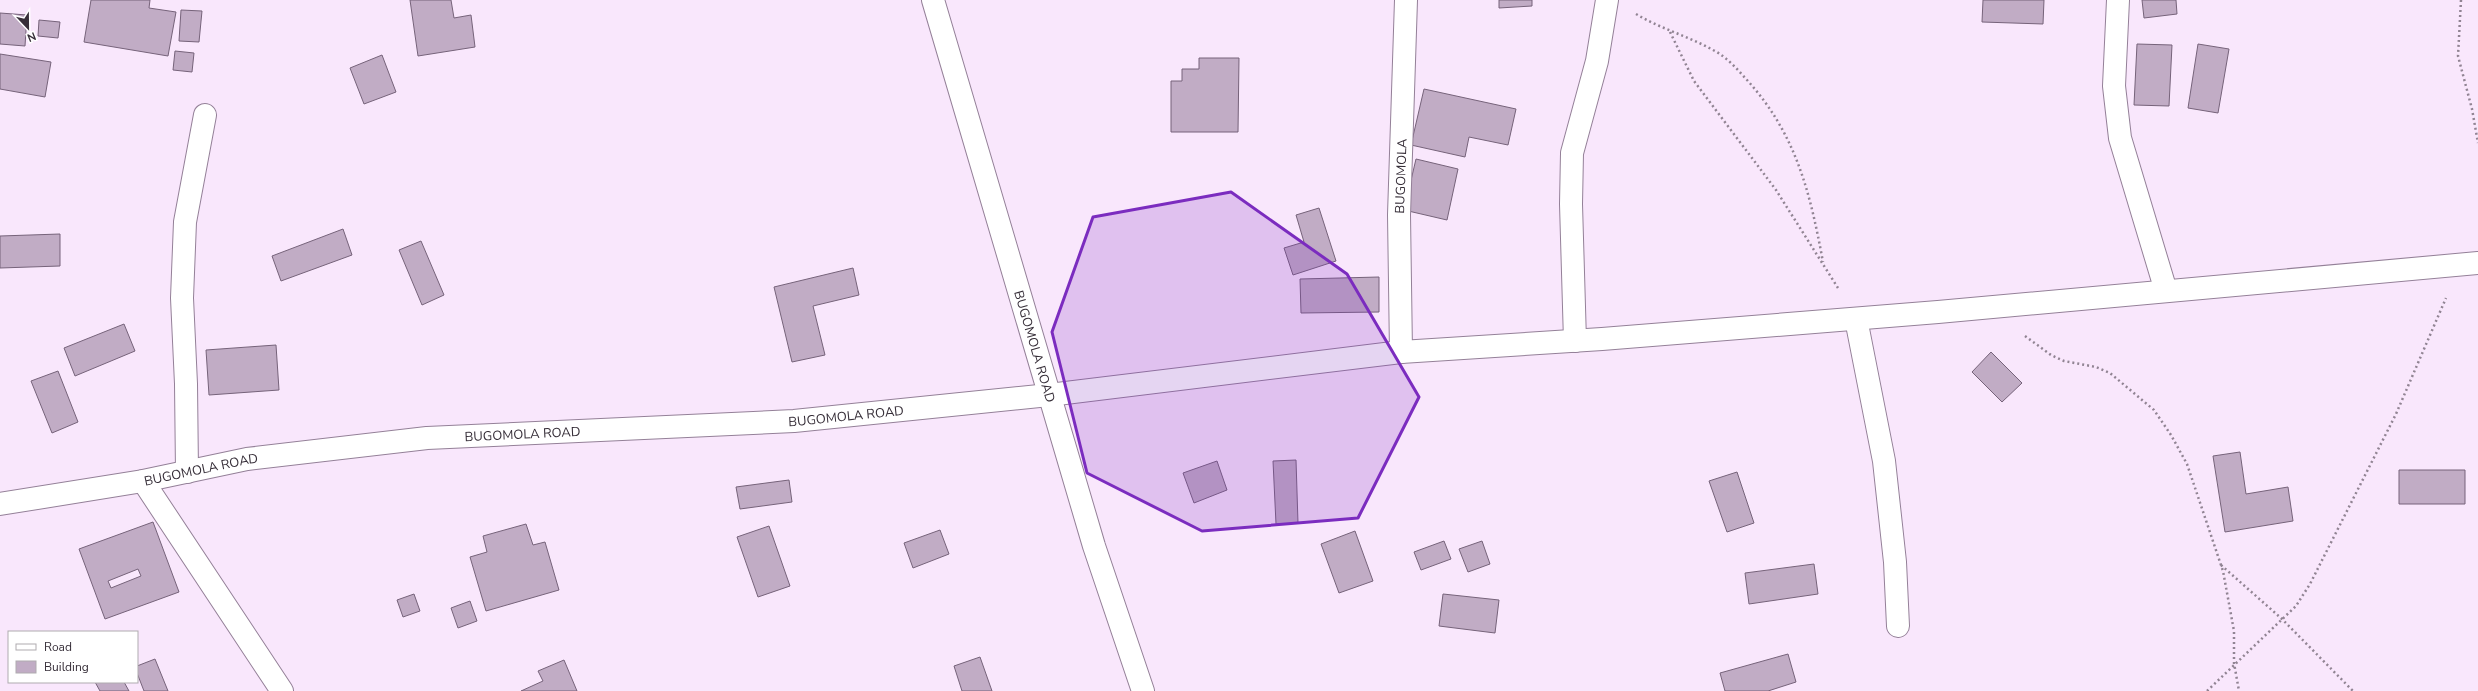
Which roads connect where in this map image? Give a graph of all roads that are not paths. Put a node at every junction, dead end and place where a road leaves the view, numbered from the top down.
1 (933, 0) edge
2 (1406, 0) edge
3 (1607, 0) edge
4 (2118, 0) edge
5 (204, 115) dead end
6 (2469, 264) edge
7 (2166, 291) junction
8 (1856, 319) junction
9 (1575, 341) junction
10 (1401, 352) junction
11 (1048, 395) junction
12 (187, 472) junction
13 (143, 481) junction
14 (0, 504) edge
15 (1898, 626) dead end
16 (282, 691) edge
17 (1142, 691) edge

1 - 11 street, BUGOMOLA ROAD
2 - 10 street, BUGOMOLA
3 - 9 street
4 - 7 street
5 - 12 street
6 - 7 street, BUGOMOLA ROAD
7 - 8 street, BUGOMOLA ROAD
8 - 9 street, BUGOMOLA ROAD
8 - 15 street
9 - 10 street, BUGOMOLA ROAD
10 - 11 street, BUGOMOLA ROAD
11 - 12 street, BUGOMOLA ROAD
11 - 17 street, BUGOMOLA ROAD
12 - 13 street, BUGOMOLA ROAD
13 - 14 street, BUGOMOLA ROAD
13 - 16 street

